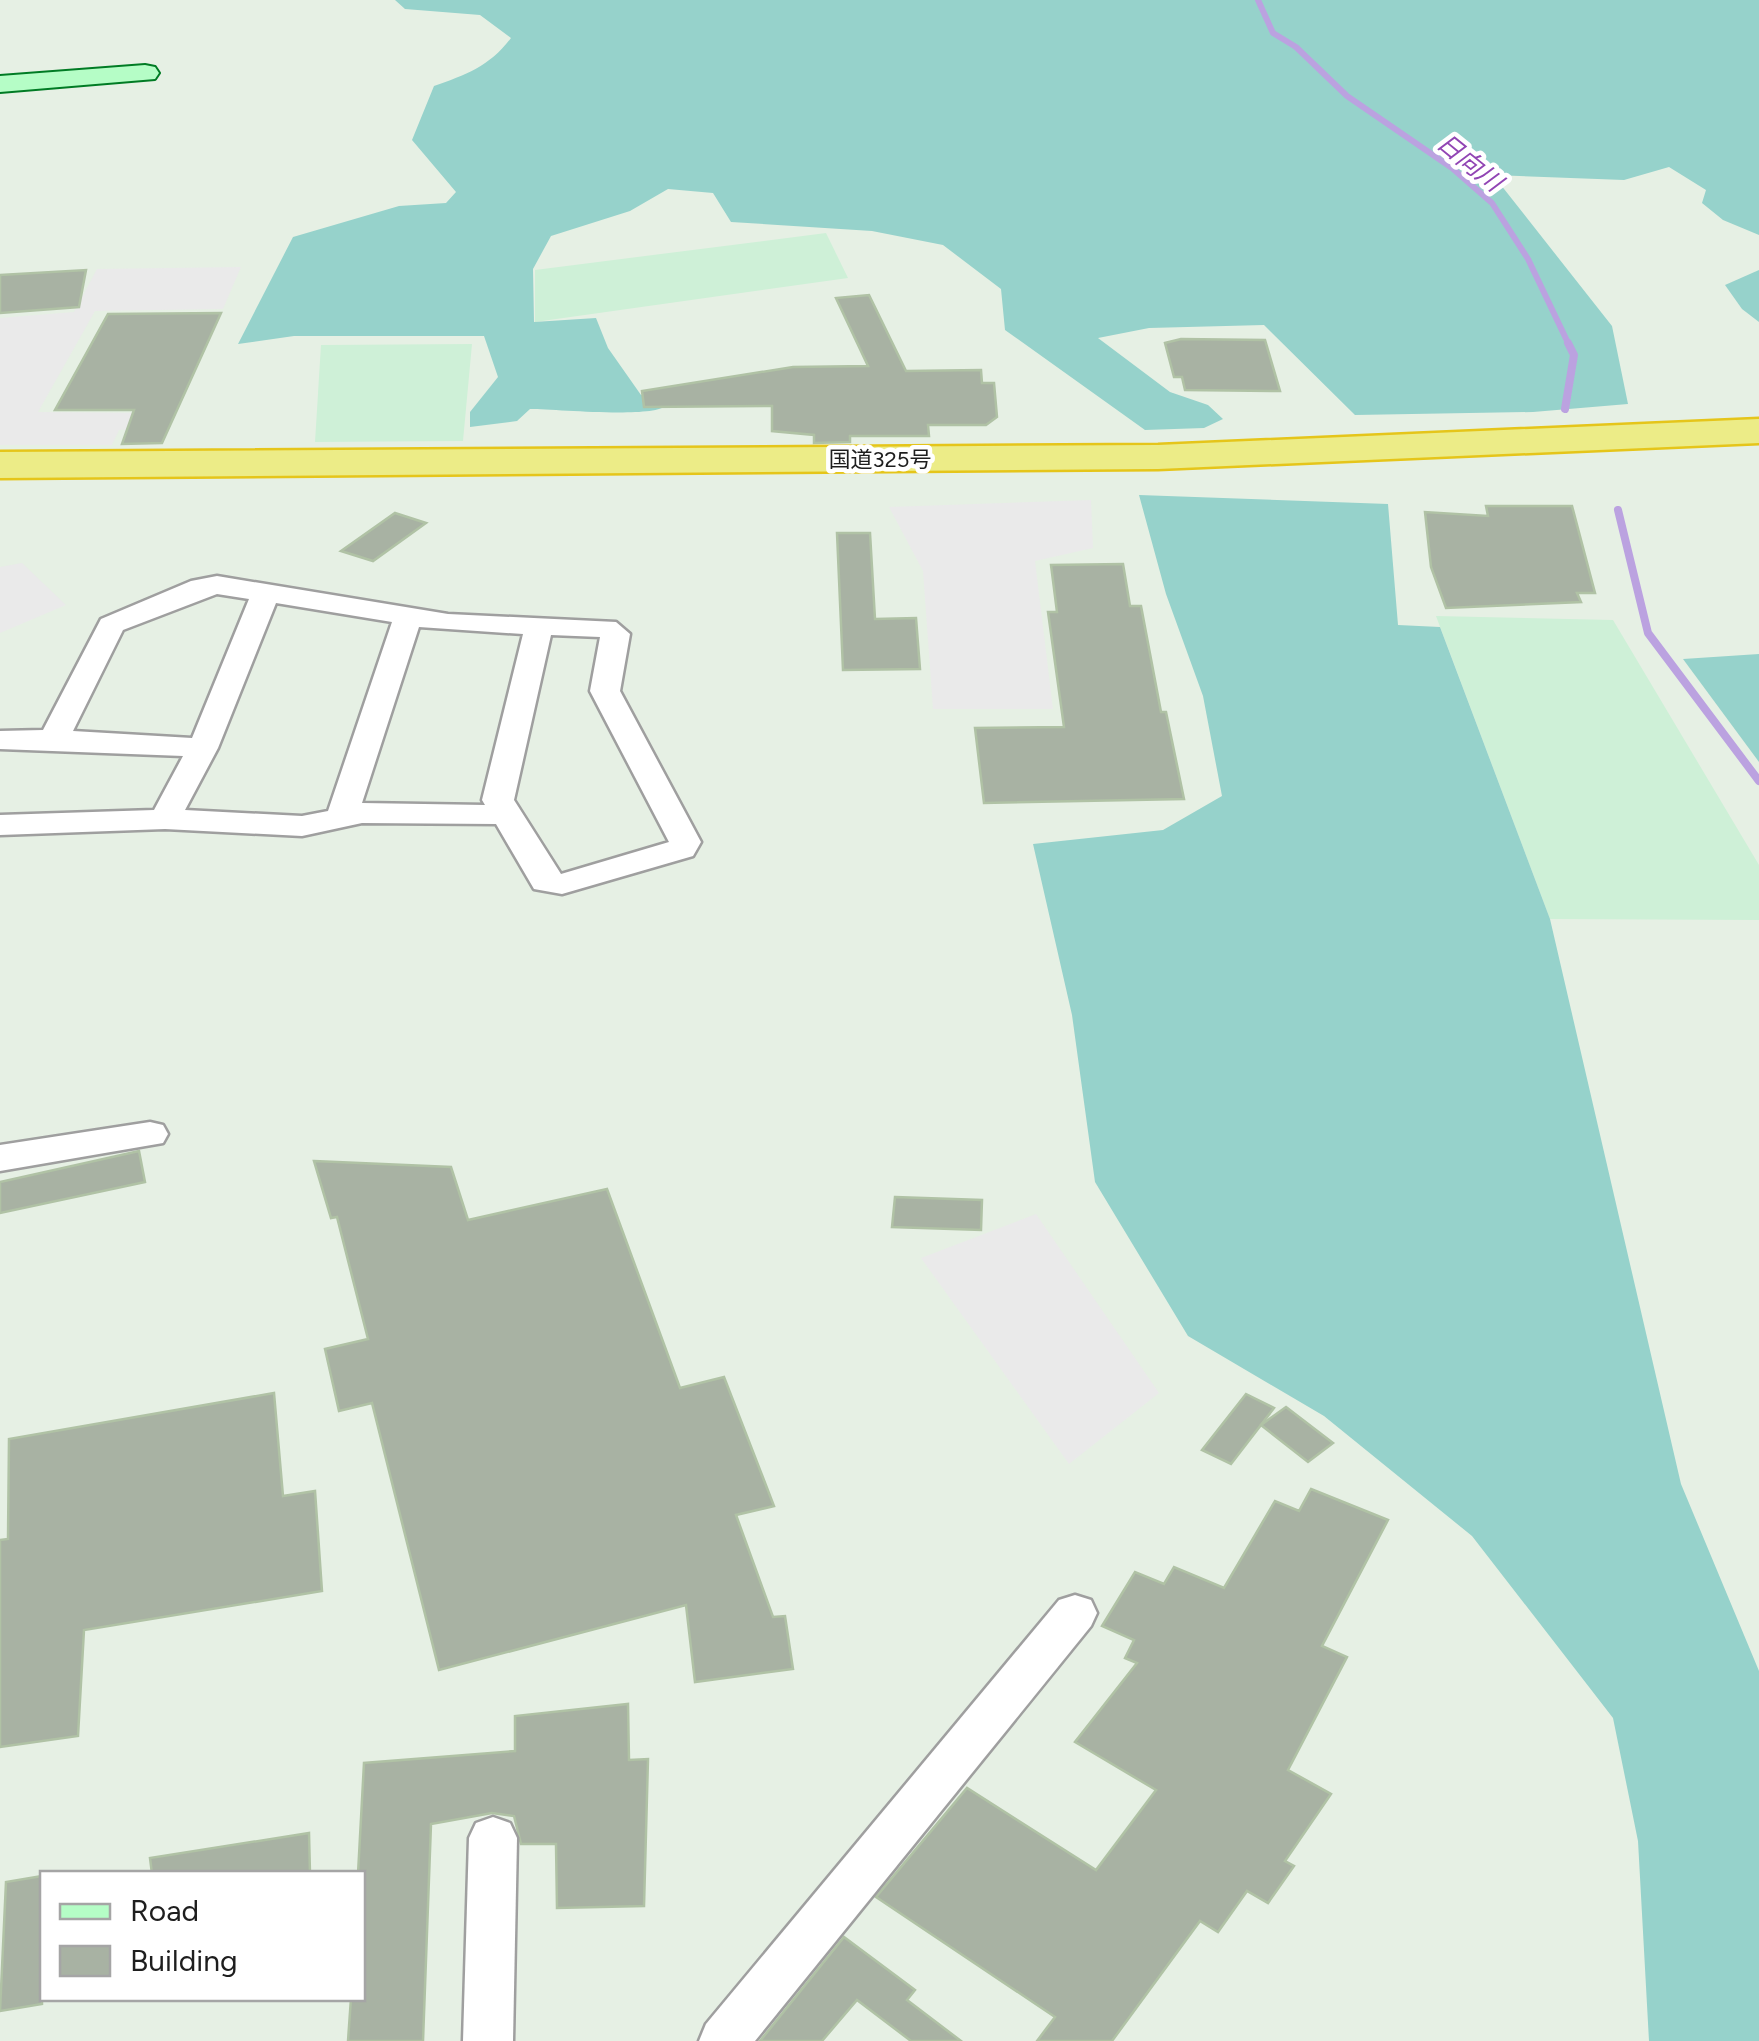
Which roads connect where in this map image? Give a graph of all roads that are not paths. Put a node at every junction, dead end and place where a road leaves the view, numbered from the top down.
1 (145, 73) dead end
2 (0, 84) edge
3 (1759, 432) edge
4 (1759, 457) edge
5 (0, 465) edge
6 (0, 482) edge
7 (266, 594) junction
8 (408, 618) junction
9 (538, 626) junction
10 (54, 739) junction
11 (0, 740) edge
12 (203, 748) junction
13 (343, 814) junction
14 (504, 814) junction
15 (165, 819) junction
16 (0, 825) edge
17 (150, 1134) dead end
18 (0, 1158) edge
19 (1076, 1613) dead end
20 (493, 1838) dead end
21 (488, 2041) edge
22 (724, 2041) edge

1 - 2 street
3 - 5 highway, 国道325号
4 - 6 highway, 国道325号
7 - 8 street
7 - 10 street
7 - 12 street
8 - 9 street
8 - 13 street
9 - 14 street
9 - 14 street
10 - 11 street
10 - 12 street
12 - 15 street
13 - 14 street
13 - 15 street
15 - 16 street
17 - 18 street
19 - 22 street
20 - 21 street

